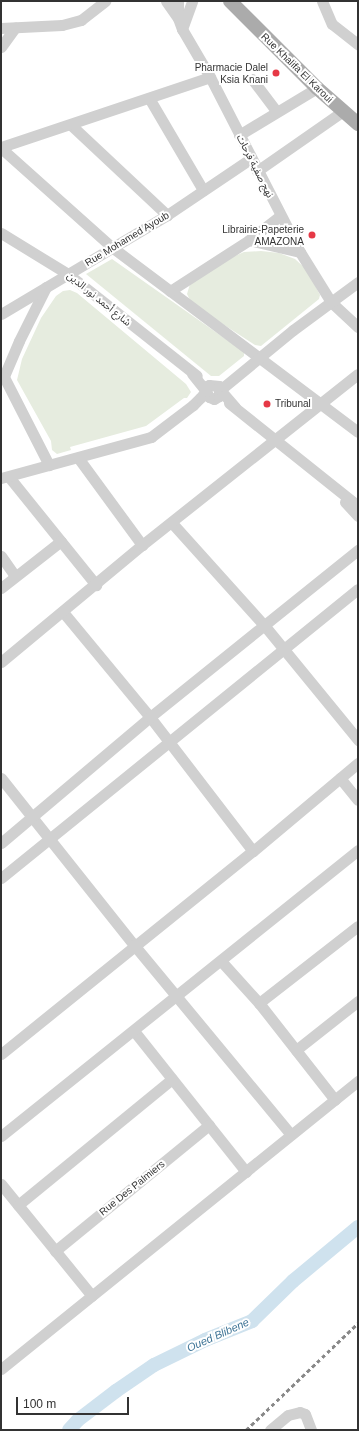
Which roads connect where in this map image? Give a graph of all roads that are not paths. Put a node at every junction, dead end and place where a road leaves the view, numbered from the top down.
1 (105, 1) edge
2 (166, 1) edge
3 (178, 1) edge
4 (192, 1) edge
5 (217, 1) edge
6 (322, 1) edge
7 (234, 6) edge
8 (180, 24) junction
9 (1, 28) edge
10 (15, 28) junction
11 (358, 44) edge
12 (1, 47) edge
13 (210, 77) junction
14 (252, 79) dead end
15 (317, 88) junction
16 (150, 98) junction
17 (343, 111) junction
18 (277, 112) junction
19 (358, 124) edge
20 (71, 125) junction
21 (239, 135) junction
22 (1, 148) edge
23 (250, 158) junction
24 (258, 171) junction
25 (203, 190) junction
26 (167, 215) junction
27 (280, 216) junction
28 (1, 233) edge
29 (249, 240) junction
30 (113, 248) junction
31 (300, 252) junction
32 (68, 274) junction
33 (358, 282) edge
34 (46, 287) junction
35 (170, 291) junction
36 (331, 302) junction
37 (1, 314) edge
38 (358, 327) edge
39 (259, 357) junction
40 (3, 374) edge
41 (358, 374) edge
42 (214, 391) junction
43 (321, 403) junction
44 (358, 432) edge
45 (276, 441) junction
46 (79, 459) junction
47 (49, 465) junction
48 (5, 477) edge
49 (332, 488) junction
50 (358, 506) edge
51 (358, 516) edge
52 (172, 523) junction
53 (61, 541) junction
54 (142, 545) junction
55 (358, 550) edge
56 (1, 556) edge
57 (15, 576) junction
58 (96, 585) junction
59 (1, 588) edge
60 (358, 590) edge
61 (64, 612) junction
62 (264, 625) junction
63 (282, 650) junction
64 (1, 662) edge
65 (150, 717) junction
66 (358, 740) edge
67 (168, 743) junction
68 (358, 763) edge
69 (1, 778) edge
70 (340, 778) junction
71 (358, 800) edge
72 (32, 817) junction
73 (50, 838) junction
74 (1, 843) edge
75 (358, 850) edge
76 (253, 851) junction
77 (1, 878) edge
78 (358, 926) edge
79 (134, 946) junction
80 (221, 961) junction
81 (177, 997) junction
82 (358, 1001) edge
83 (259, 1003) junction
84 (134, 1031) junction
85 (296, 1050) junction
86 (1, 1054) edge
87 (172, 1080) junction
88 (358, 1081) edge
89 (335, 1100) junction
90 (209, 1125) junction
91 (291, 1135) junction
92 (1, 1136) edge
93 (246, 1172) junction
94 (1, 1184) edge
95 (18, 1205) junction
96 (55, 1251) junction
97 (92, 1296) junction
98 (1, 1369) edge
99 (270, 1430) edge
100 (311, 1430) edge

1 - 10 street
2 - 8 street, نهج صفية فرحات
3 - 8 street
4 - 8 street
5 - 7 main road, Rue Khalifa El Karoui
6 - 11 street
7 - 15 main road, Rue Khalifa El Karoui
8 - 13 street, نهج صفية فرحات
9 - 10 street
10 - 12 street
13 - 16 street
13 - 21 street, نهج صفية فرحات
14 - 18 street
15 - 17 main road, Rue Khalifa El Karoui
15 - 18 street
16 - 20 street
16 - 25 street
17 - 19 main road, Rue Khalifa El Karoui
17 - 24 street
18 - 21 street
20 - 22 street
20 - 26 street
21 - 23 street, نهج صفية فرحات
22 - 30 street
23 - 24 street, نهج صفية فرحات
23 - 25 street, Rue Mohamed Ayoub
24 - 27 street, نهج صفية فرحات
25 - 26 street, Rue Mohamed Ayoub
26 - 30 street, Rue Mohamed Ayoub
27 - 29 street
27 - 31 street, نهج صفية فرحات
28 - 32 street, شارع أحمد نور الدين
29 - 31 street
29 - 35 street
30 - 32 street, Rue Mohamed Ayoub
30 - 35 street
31 - 36 street, نهج صفية فرحات
32 - 34 street, Rue Mohamed Ayoub
32 - 42 street, شارع أحمد نور الدين
33 - 36 street
34 - 37 street, Rue Mohamed Ayoub
34 - 40 street
35 - 39 street
36 - 38 street, نهج صفية فرحات
36 - 39 street
39 - 42 street
39 - 43 street
40 - 47 street
41 - 43 street
42 - 45 street, شارع أحمد نور الدين
42 - 46 street
43 - 44 street
43 - 45 street
45 - 49 street, شارع أحمد نور الدين
45 - 52 street
46 - 47 street
46 - 54 street
47 - 48 street
48 - 53 street
49 - 50 street
49 - 51 street
52 - 54 street
52 - 62 street
53 - 57 street
53 - 58 street
54 - 58 street
55 - 62 street
56 - 57 street
57 - 59 street
58 - 61 street
60 - 63 street
61 - 64 street
61 - 65 street
62 - 63 street
62 - 65 street
63 - 66 street
63 - 67 street
65 - 67 street
65 - 72 street
67 - 73 street
67 - 76 street
68 - 70 street
69 - 72 street
70 - 71 street
70 - 76 street
72 - 73 street
72 - 74 street
73 - 77 street
73 - 79 street
75 - 80 street
76 - 79 street
78 - 83 street
79 - 81 street
79 - 86 street
80 - 81 street
80 - 83 street
81 - 84 street
81 - 91 street
82 - 85 street
83 - 85 street
84 - 87 street
84 - 92 street
85 - 89 street
87 - 90 street
87 - 95 street
88 - 89 street
89 - 91 street
90 - 93 street
90 - 96 street, Rue Des Palmiers
91 - 93 street
93 - 97 street
94 - 95 street
95 - 96 street
96 - 97 street
97 - 98 street
99 - 100 street

